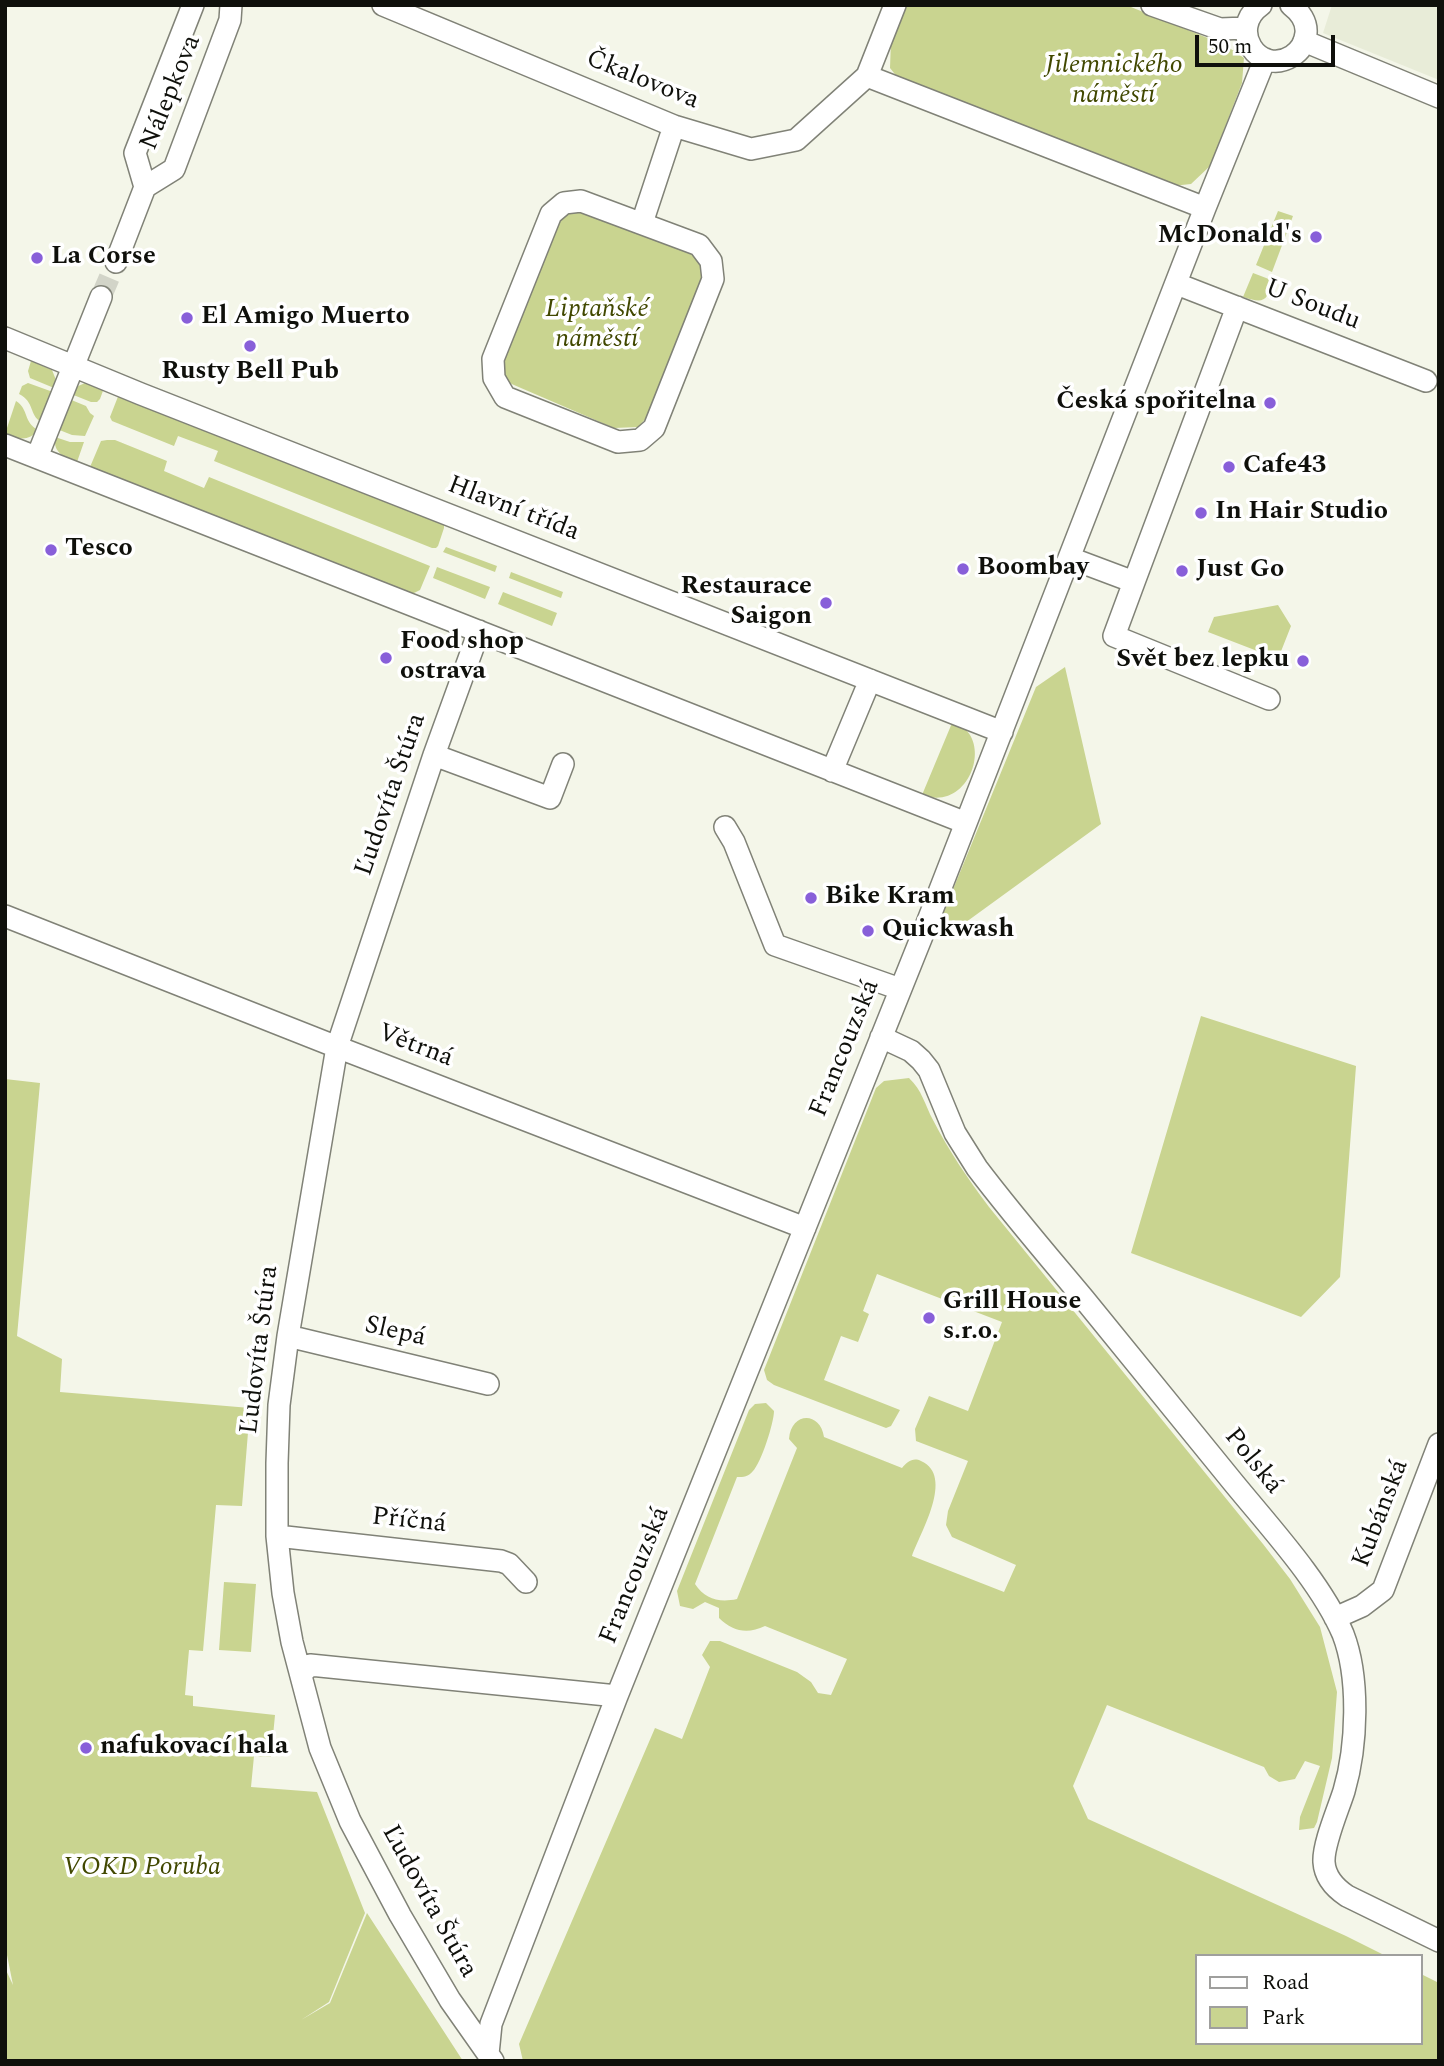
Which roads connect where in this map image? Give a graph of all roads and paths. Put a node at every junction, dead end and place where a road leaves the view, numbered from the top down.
1 (193, 5) edge
2 (231, 5) edge
3 (383, 5) edge
4 (895, 5) edge
5 (1152, 5) edge
6 (1261, 5) edge
7 (1291, 5) edge
8 (1246, 28) junction
9 (1304, 41) junction
10 (1265, 59) junction
11 (867, 76) junction
12 (1439, 97) edge
13 (674, 126) junction
14 (145, 187) junction
15 (1205, 208) junction
16 (642, 223) junction
17 (116, 262) tunnel mouth
18 (1177, 284) junction
19 (101, 297) tunnel mouth
20 (1237, 307) junction
21 (5, 338) edge
22 (73, 365) junction
23 (1426, 381) dead end
24 (5, 445) edge
25 (37, 457) junction
26 (1070, 558) junction
27 (1134, 582) junction
28 (479, 631) junction
29 (870, 680) junction
30 (1269, 699) dead end
31 (1002, 732) junction
32 (434, 755) junction
33 (563, 764) dead end
34 (832, 771) junction
35 (965, 822) junction
36 (725, 827) dead end
37 (5, 916) edge
38 (900, 989) junction
39 (881, 1037) junction
40 (337, 1047) junction
41 (805, 1228) junction
42 (288, 1336) junction
43 (488, 1384) dead end
44 (1439, 1444) edge
45 (277, 1536) junction
46 (526, 1582) dead end
47 (1335, 1618) junction
48 (301, 1674) junction
49 (617, 1696) junction
50 (1439, 1941) edge
51 (491, 2057) edge

1 - 14 street, Nálepkova
2 - 14 street, Nálepkova
3 - 13 street, Čkalovova
4 - 11 street
5 - 8 street
6 - 8 street
7 - 9 street
8 - 10 street
9 - 10 street
9 - 12 street
10 - 15 street, Francouzská
11 - 13 street, Čkalovova
11 - 15 street
13 - 16 street
14 - 17 street, Nálepkova
15 - 18 street, Francouzská
16 - 16 street
18 - 20 street, U Soudu
18 - 26 street, Francouzská
19 - 22 street
20 - 23 street, U Soudu
20 - 27 street
21 - 22 street, Hlavní třída
22 - 25 street
22 - 29 street, Hlavní třída
24 - 25 street
25 - 28 street
26 - 27 street
26 - 31 street, Francouzská
27 - 30 street
28 - 32 street, Ľudovíta Štúra
28 - 34 street
29 - 31 street, Hlavní třída
29 - 34 street
31 - 35 street, Francouzská
32 - 33 street
32 - 40 street, Ľudovíta Štúra
34 - 35 street
35 - 38 street, Francouzská
36 - 38 street
37 - 40 street, Větrná
38 - 39 street, Francouzská
39 - 41 street, Francouzská
39 - 47 street, Polská
40 - 41 street, Větrná
40 - 42 street, Ľudovíta Štúra
41 - 49 street, Francouzská
42 - 43 street, Slepá
42 - 45 street, Ľudovíta Štúra
44 - 47 street, Kubánská
45 - 46 street, Příčná
45 - 48 street, Ľudovíta Štúra
47 - 50 street, Polská
48 - 49 street
48 - 51 street, Ľudovíta Štúra
49 - 51 street, Francouzská

